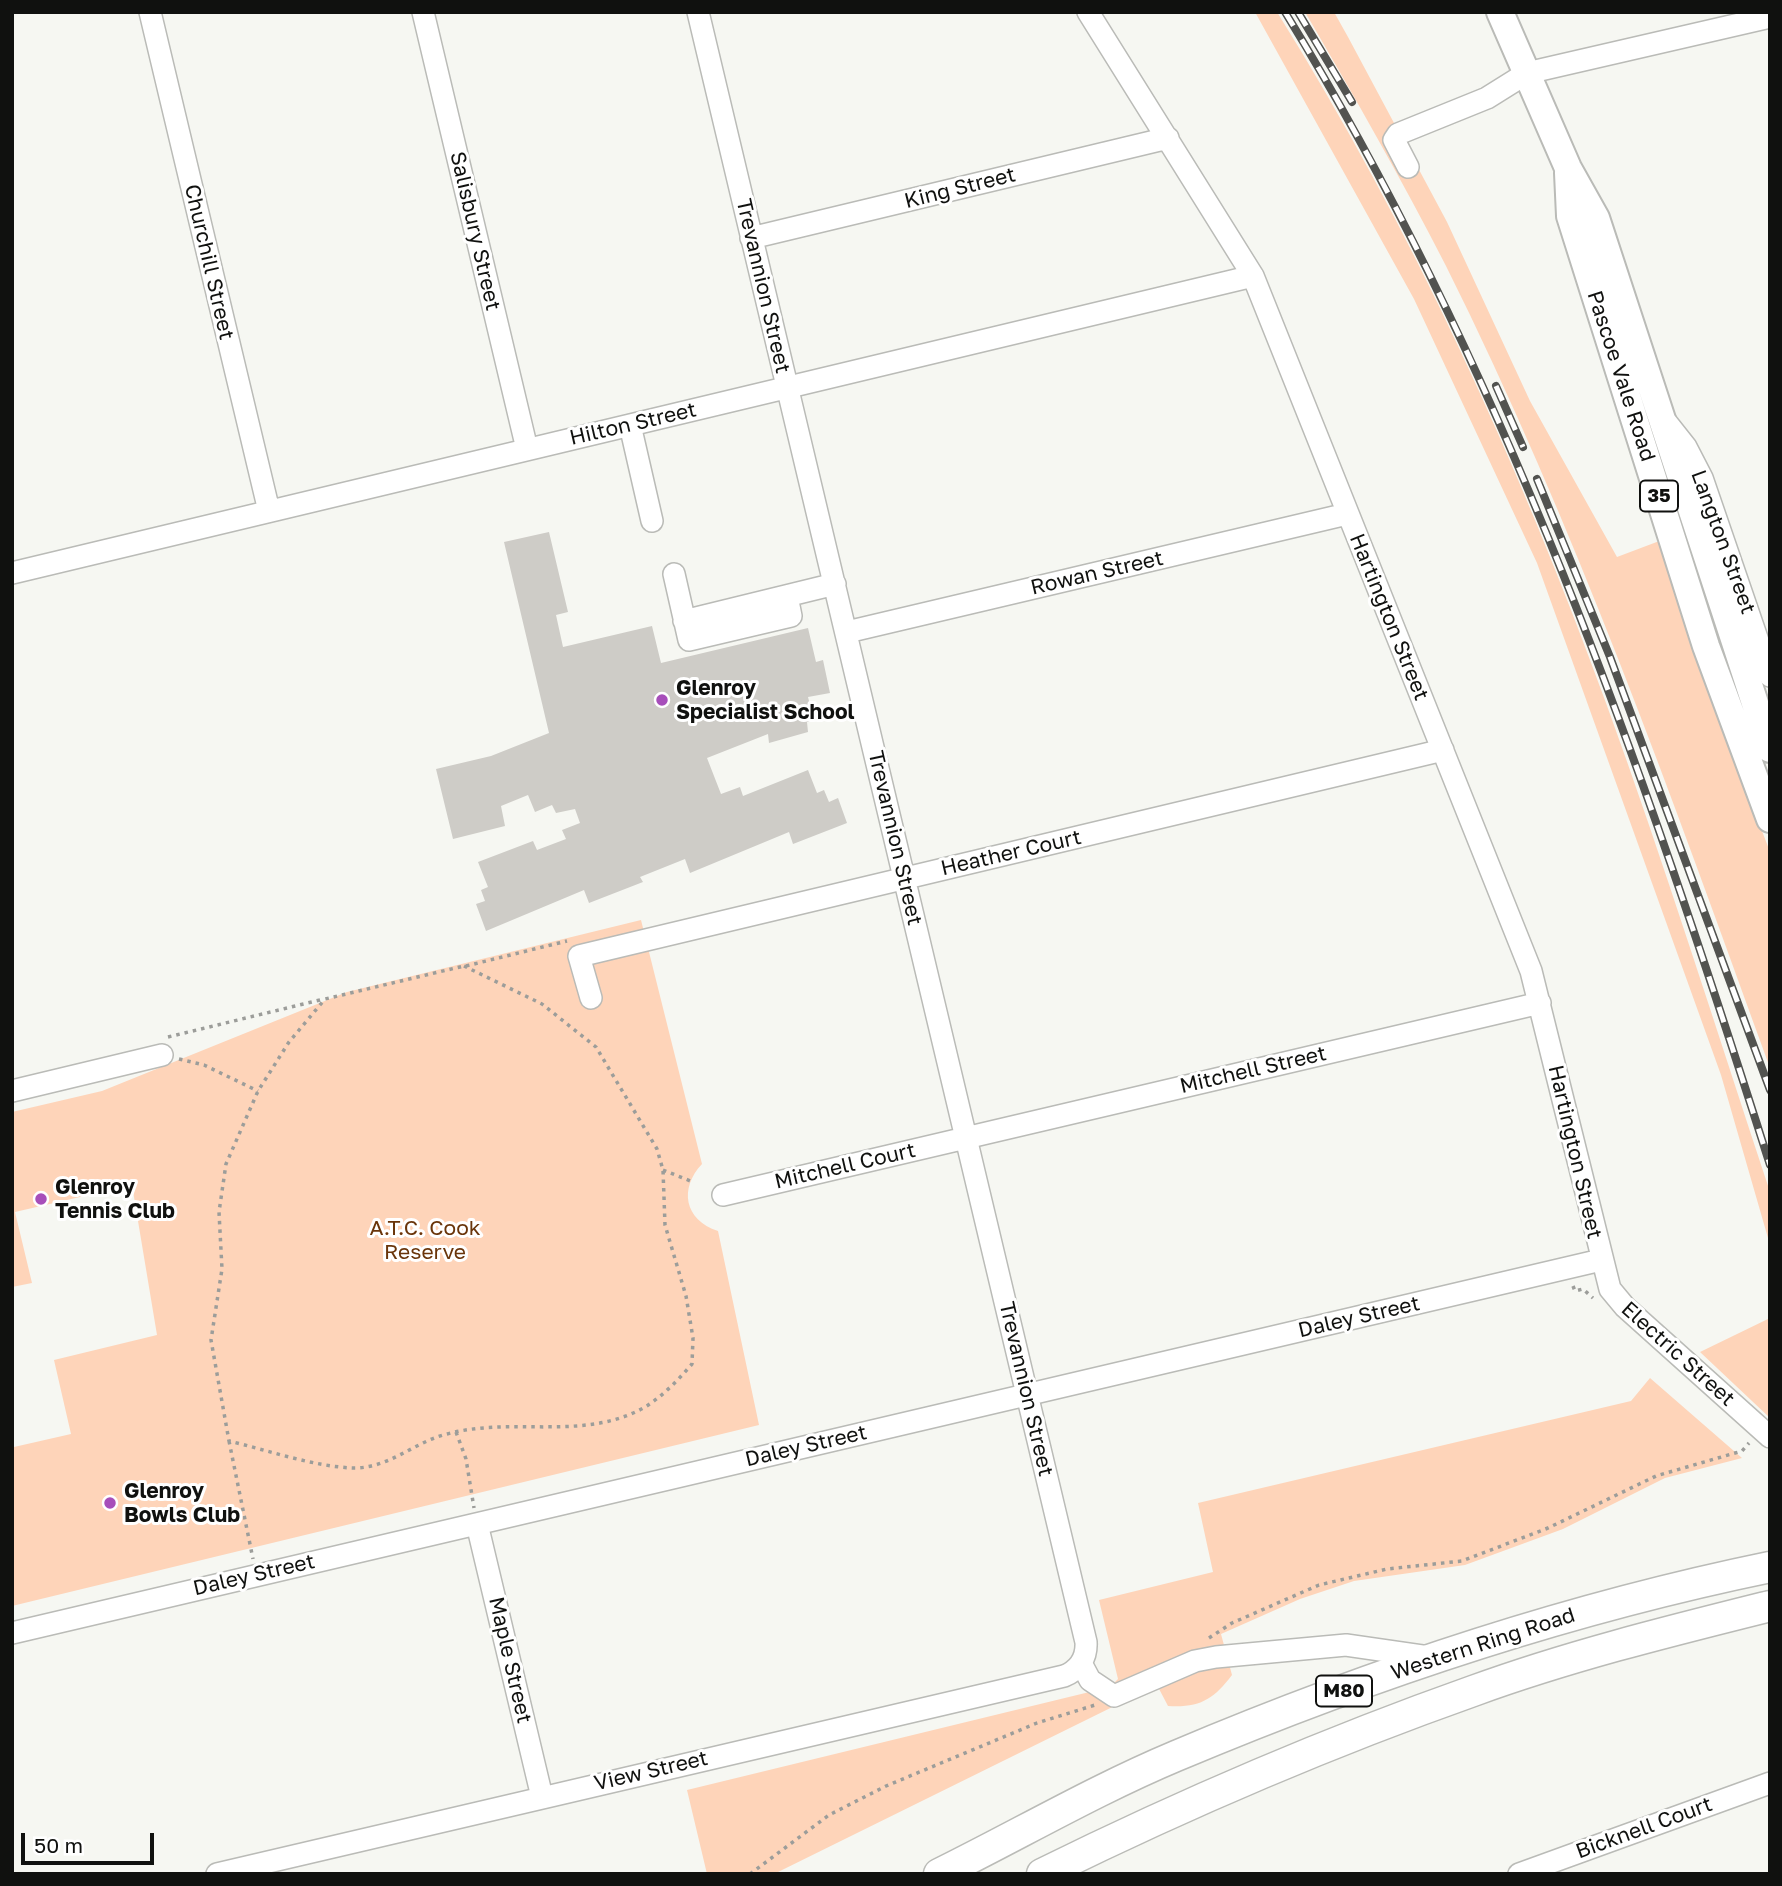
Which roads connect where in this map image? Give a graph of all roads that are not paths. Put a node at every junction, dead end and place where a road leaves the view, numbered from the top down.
1 (150, 12) edge
2 (423, 12) edge
3 (698, 12) edge
4 (1088, 12) edge
5 (1500, 12) edge
6 (1770, 17) edge
7 (1527, 73) junction
8 (1168, 138) junction
9 (1409, 167) dead end
10 (1568, 168) junction
11 (751, 238) junction
12 (1253, 276) junction
13 (787, 388) junction
14 (1662, 416) junction
15 (630, 425) junction
16 (527, 449) junction
17 (269, 511) junction
18 (1348, 514) junction
19 (652, 521) dead end
20 (12, 573) edge
21 (674, 574) dead end
22 (835, 584) junction
23 (846, 632) junction
24 (1770, 676) edge
25 (1770, 749) edge
26 (1443, 750) junction
27 (1770, 819) edge
28 (904, 879) junction
29 (590, 998) dead end
30 (1540, 1003) junction
31 (162, 1055) road end
32 (12, 1091) edge
33 (966, 1138) junction
34 (723, 1195) dead end
35 (1601, 1260) junction
36 (1028, 1394) junction
37 (1770, 1437) edge
38 (477, 1524) junction
39 (1770, 1567) edge
40 (1770, 1606) edge
41 (12, 1633) edge
42 (1436, 1658) junction
43 (1081, 1663) junction
44 (1770, 1783) edge
45 (542, 1797) junction
46 (217, 1874) edge
47 (940, 1874) edge
48 (1042, 1874) edge
49 (1518, 1874) edge

1 - 17 street, Churchill Street
2 - 16 street, Salisbury Street
3 - 11 street, Trevannion Street
4 - 8 street, Hartington Street
5 - 7 main road, Pascoe Vale Road / 35
6 - 7 street
7 - 9 street
7 - 10 main road, Pascoe Vale Road / 35
8 - 11 street, King Street
8 - 12 street, Hartington Street
10 - 14 main road, Pascoe Vale Road / 35
10 - 27 main road, Pascoe Vale Road / 35
11 - 13 street, Trevannion Street
12 - 13 street, Hilton Street
12 - 18 street, Hartington Street
13 - 15 street, Hilton Street
13 - 22 street, Trevannion Street
14 - 24 street, Langton Street
14 - 25 main road, Pascoe Vale Road / 35
15 - 16 street, Hilton Street
15 - 19 street
16 - 17 street, Hilton Street
17 - 20 street, Hilton Street
18 - 23 street, Rowan Street
18 - 26 street, Hartington Street
21 - 22 street
22 - 23 street, Trevannion Street
23 - 28 street, Trevannion Street
26 - 28 street, Heather Court
26 - 30 street, Hartington Street
28 - 29 street, Heather Court
28 - 33 street, Trevannion Street
30 - 33 street, Mitchell Street
30 - 35 street, Hartington Street
31 - 32 street
33 - 34 street, Mitchell Court
33 - 36 street, Trevannion Street
35 - 36 street, Daley Street
35 - 37 street, Electric Street
36 - 38 street, Daley Street
36 - 43 street, Trevannion Street
38 - 41 street, Daley Street
38 - 45 street, Maple Street
39 - 42 highway, Western Ring Road / M80
40 - 48 highway, Western Ring Road / M80
42 - 43 street
42 - 47 highway, Western Ring Road / M80
43 - 45 street, View Street
44 - 49 street, Bicknell Court
45 - 46 street, View Street

